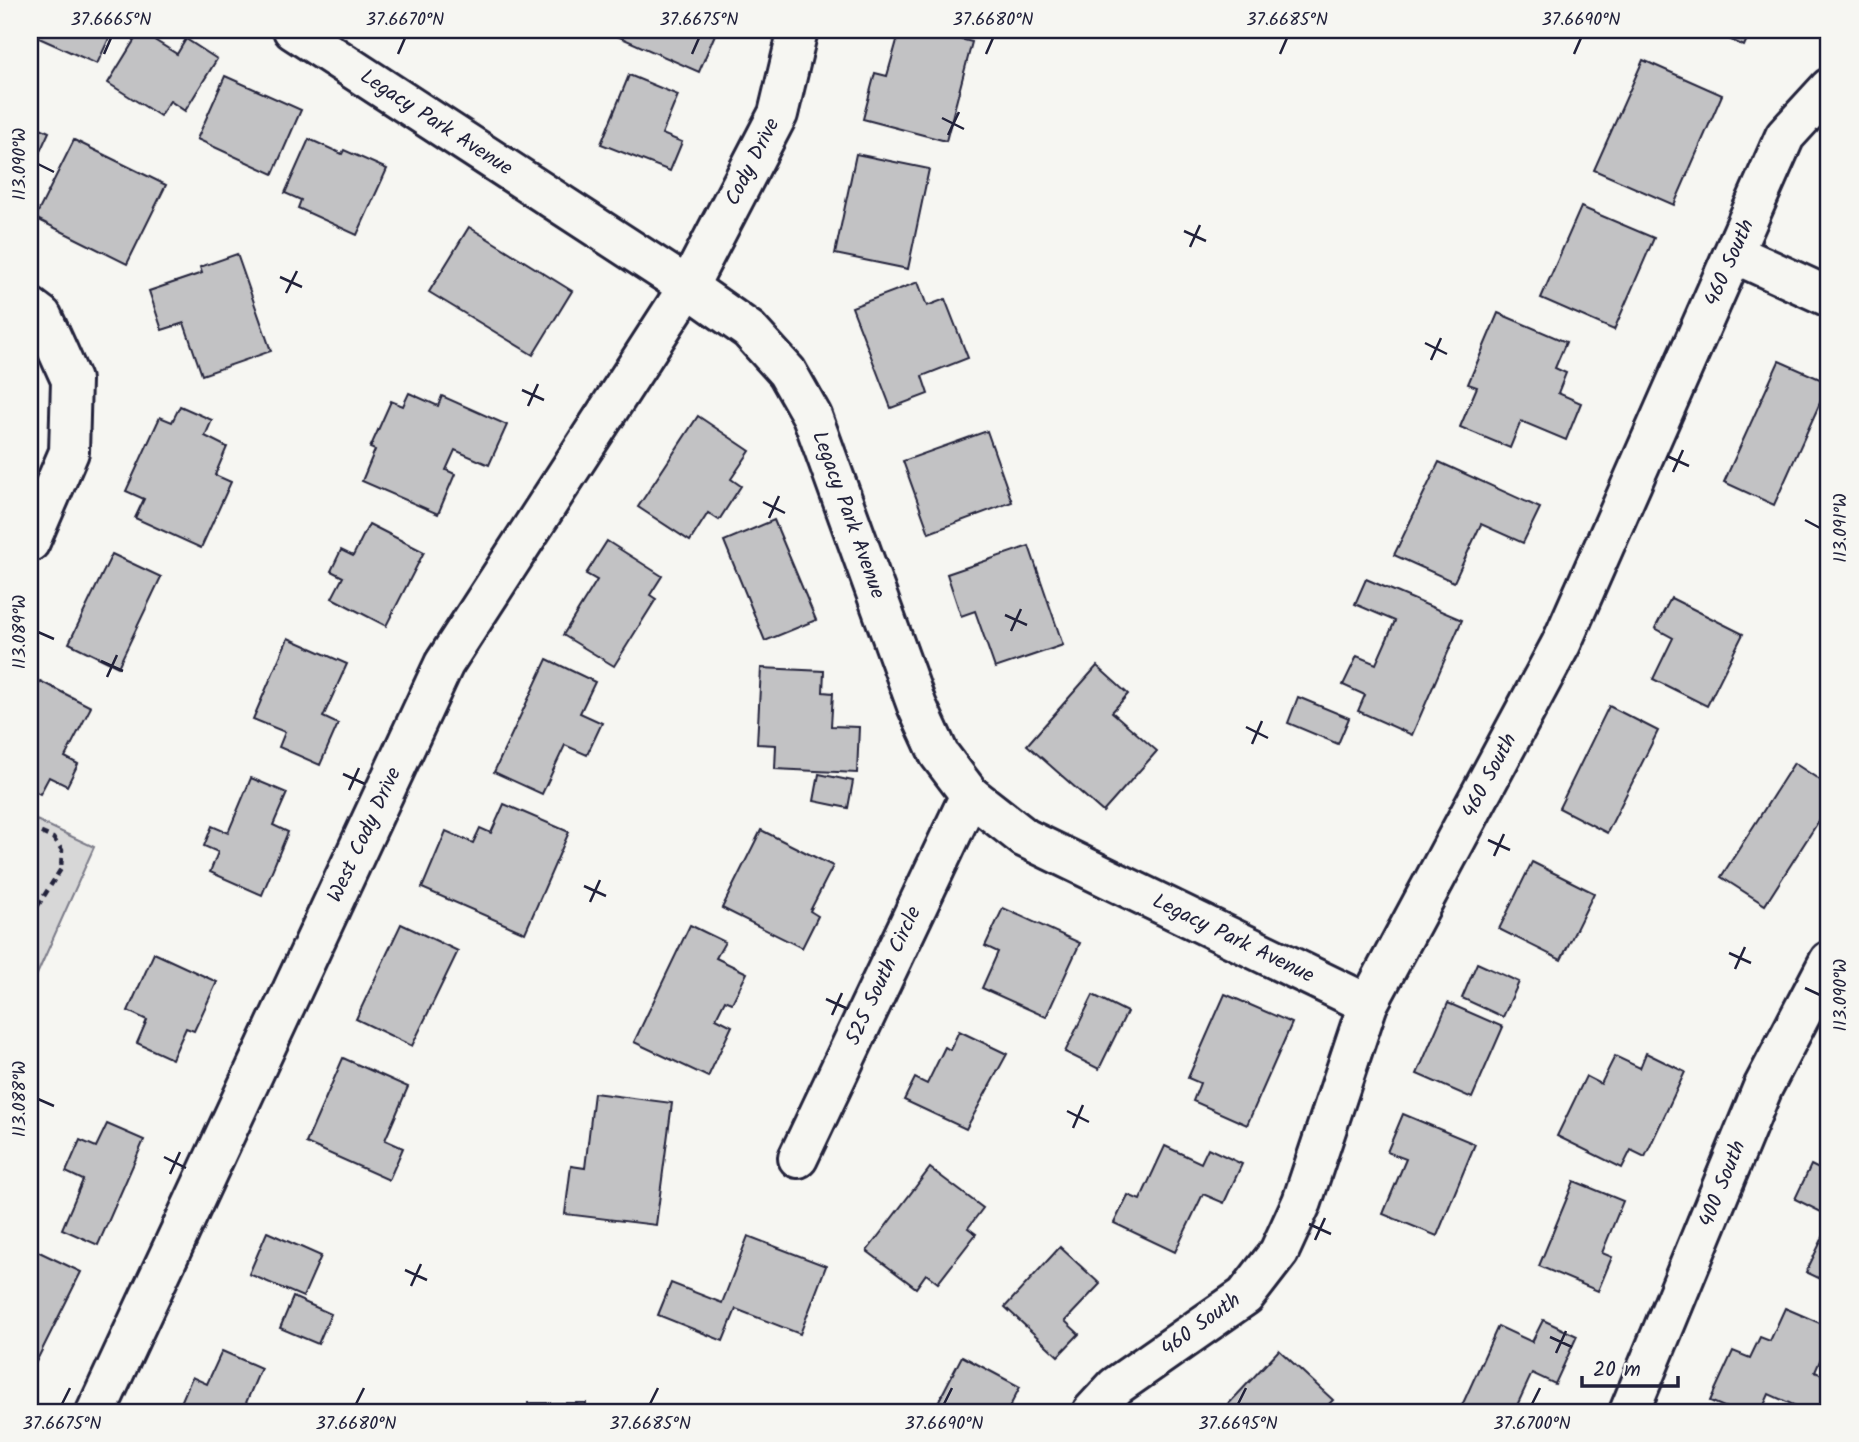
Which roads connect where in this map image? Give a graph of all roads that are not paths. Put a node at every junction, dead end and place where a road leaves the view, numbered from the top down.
1 (293, 30) edge
2 (797, 30) edge
3 (1829, 88) edge
4 (1735, 254) junction
5 (688, 287) junction
6 (1829, 297) edge
7 (30, 307) edge
8 (30, 542) edge
9 (970, 795) junction
10 (1829, 961) edge
11 (1368, 1004) junction
12 (798, 1158) dead end
13 (96, 1412) edge
14 (1092, 1412) edge
15 (1629, 1412) edge

1 - 5 street, Legacy Park Avenue
2 - 5 street, Cody Drive
3 - 4 street, 460 South
4 - 6 street
4 - 11 street, 460 South
5 - 9 street, Legacy Park Avenue
5 - 13 street, West Cody Drive
7 - 8 street
9 - 11 street, Legacy Park Avenue
9 - 12 street, 525 South Circle
10 - 15 street, 400 South
11 - 14 street, 460 South

